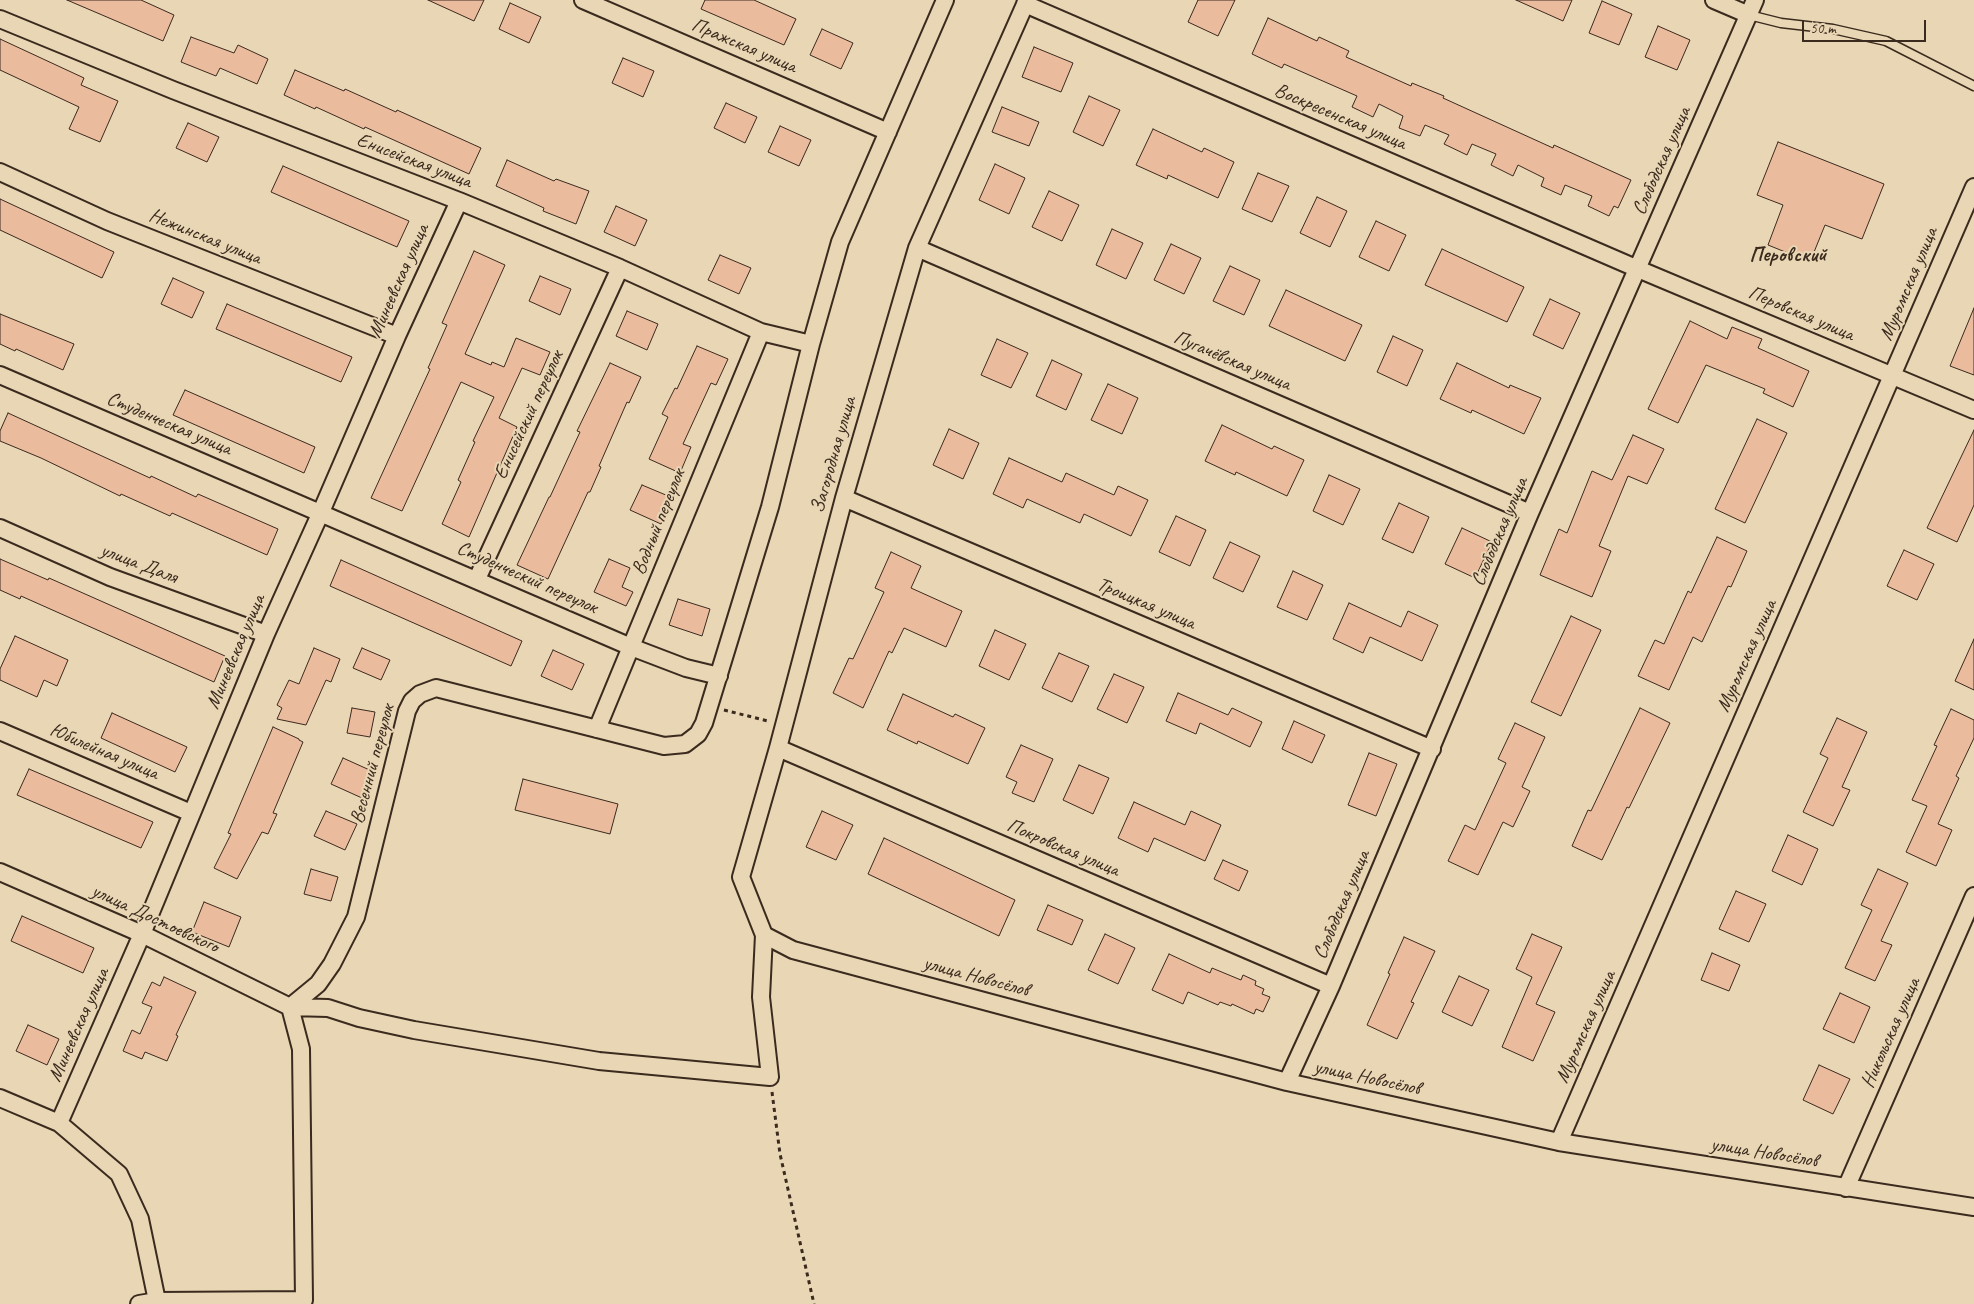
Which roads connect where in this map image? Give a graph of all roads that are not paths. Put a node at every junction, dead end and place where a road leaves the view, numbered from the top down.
1 (583, 0) edge
2 (945, 0) edge
3 (1714, 0) edge
4 (1755, 0) edge
5 (1026, 2) edge
6 (1749, 15) junction
7 (0, 19) edge
8 (1974, 86) edge
9 (888, 132) junction
10 (0, 172) edge
11 (1974, 187) edge
12 (458, 201) junction
13 (917, 248) junction
14 (620, 268) junction
15 (1638, 269) junction
16 (761, 332) junction
17 (397, 336) junction
18 (811, 344) junction
19 (0, 375) edge
20 (1892, 376) junction
21 (1974, 410) edge
22 (844, 498) junction
23 (321, 512) junction
24 (1530, 513) junction
25 (0, 528) edge
26 (477, 579) junction
27 (266, 634) junction
28 (631, 647) junction
29 (719, 676) junction
30 (597, 729) junction
31 (0, 731) edge
32 (778, 748) junction
33 (1432, 749) junction
34 (191, 813) junction
35 (0, 872) edge
36 (1974, 896) edge
37 (142, 934) junction
38 (764, 936) junction
39 (1331, 986) junction
40 (290, 1007) junction
41 (1287, 1082) junction
42 (0, 1098) edge
43 (59, 1123) junction
44 (1559, 1142) junction
45 (1846, 1188) junction
46 (1974, 1207) edge
47 (157, 1300) junction
48 (139, 1304) edge

1 - 9 street, Пражская улица
2 - 9 street
3 - 6 street
4 - 6 street, Слободская улица
5 - 13 street, Загородная улица
5 - 15 street, Воскресенская улица
6 - 8 lane
6 - 15 street, Слободская улица
7 - 12 street, Енисейская улица
9 - 18 street
10 - 17 street, Нежинская улица
11 - 20 street, Муромская улица
12 - 14 street, Енисейская улица
12 - 17 street, Минеевская улица
13 - 22 street, Загородная улица
13 - 24 street, Пугачёвская улица
14 - 16 street, Енисейская улица
14 - 26 street, Енисейский переулок
15 - 20 street, Перовская улица
15 - 24 street, Слободская улица
16 - 18 street, Енисейская улица
16 - 28 street, Водный переулок
17 - 23 street, Минеевская улица
18 - 29 street
19 - 23 street, Студенческая улица
20 - 21 street, Перовская улица
20 - 44 street, Муромская улица
22 - 32 street, Загородная улица
22 - 33 street, Троицкая улица
23 - 26 street, Студенческий переулок
23 - 27 street, Минеевская улица
24 - 33 street, Слободская улица
25 - 27 street, улица Даля
26 - 28 street, Студенческий переулок
27 - 34 street, Минеевская улица
28 - 29 street, Студенческий переулок
28 - 30 street, Водный переулок
29 - 30 street, Весенний переулок
30 - 40 street, Весенний переулок
31 - 34 street, Юбилейная улица
32 - 38 street, Загородная улица
32 - 39 street, Покровская улица
33 - 39 street, Слободская улица
34 - 37 street, Минеевская улица
35 - 37 street, улица Достоевского
36 - 45 street, Никольская улица
37 - 40 street, улица Достоевского
37 - 43 street, Минеевская улица
38 - 40 street
38 - 41 street, улица Новосёлов
39 - 41 street, Слободская улица
40 - 47 street
41 - 44 street, улица Новосёлов
42 - 43 street
43 - 47 street
44 - 45 street, улица Новосёлов
45 - 46 street, улица Новосёлов
47 - 48 street

